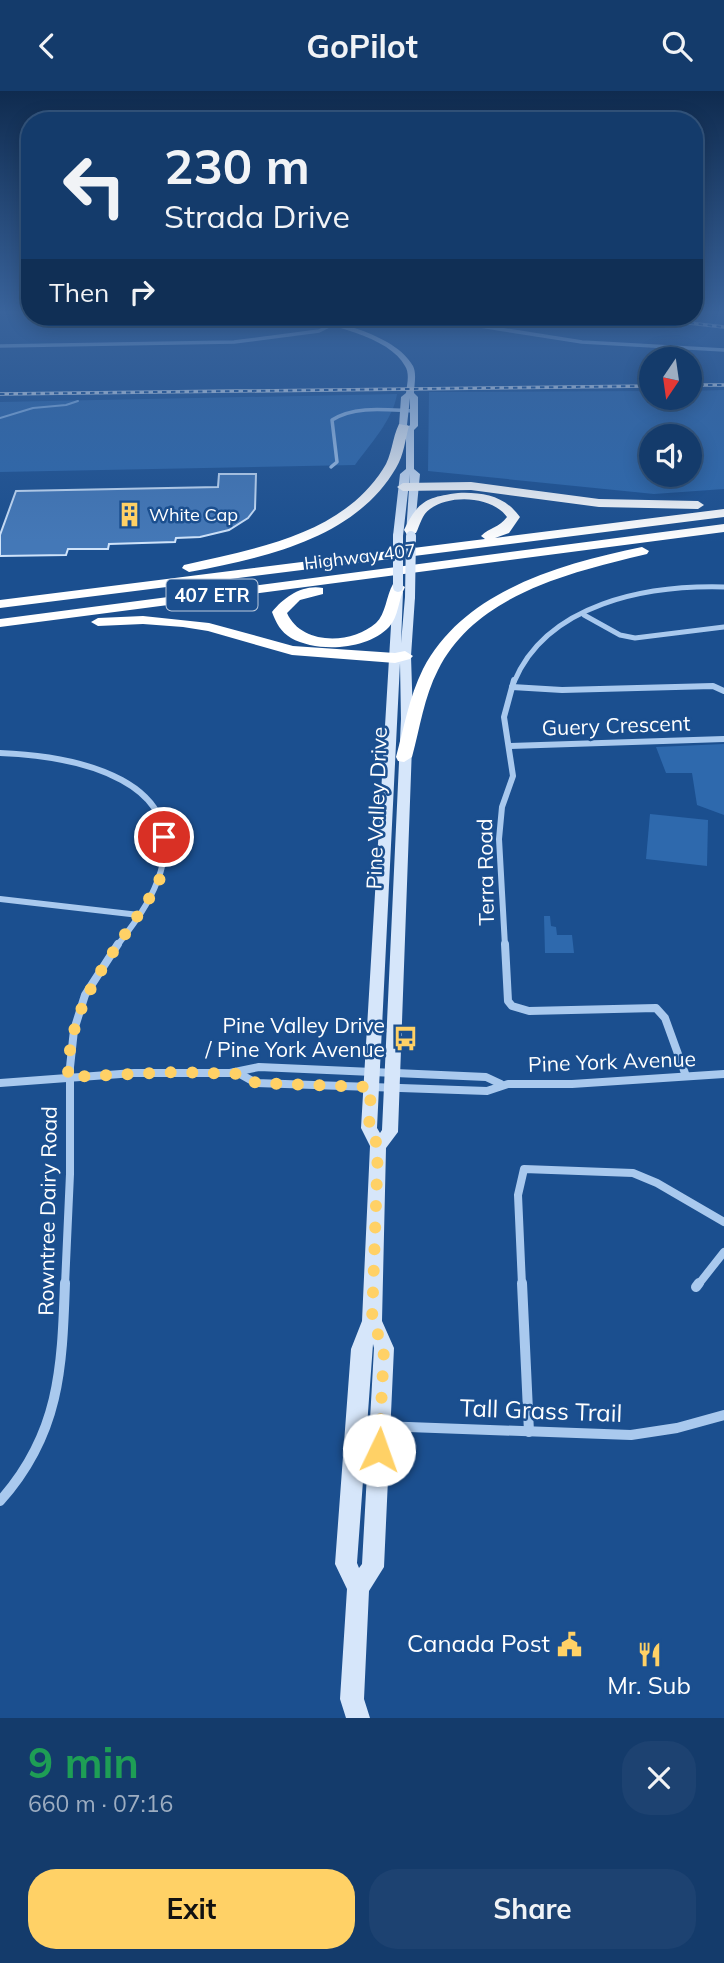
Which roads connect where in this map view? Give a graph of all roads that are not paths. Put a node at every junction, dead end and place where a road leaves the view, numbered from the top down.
1 (410, 390) edge
2 (409, 411) junction
3 (406, 427) junction
4 (331, 467) dead end
5 (409, 486) junction
6 (724, 503) edge
7 (724, 513) edge
8 (724, 528) edge
9 (407, 534) junction
10 (724, 536) edge
11 (342, 560) junction
12 (425, 568) junction
13 (724, 587) edge
14 (400, 594) junction
15 (0, 597) edge
16 (0, 604) edge
17 (584, 615) junction
18 (0, 623) edge
19 (724, 627) edge
20 (0, 633) edge
21 (400, 657) junction
22 (512, 687) junction
23 (724, 691) edge
24 (724, 739) edge
25 (510, 746) junction
26 (0, 753) edge
27 (404, 757) junction
28 (0, 899) edge
29 (139, 915) junction
30 (240, 1074) junction
31 (724, 1074) edge
32 (686, 1076) junction
33 (68, 1077) junction
34 (372, 1080) junction
35 (393, 1080) junction
36 (0, 1083) edge
37 (501, 1084) junction
38 (378, 1146) junction
39 (724, 1222) edge
40 (724, 1252) edge
41 (696, 1287) dead end
42 (372, 1321) junction
43 (724, 1415) edge
44 (355, 1425) junction
45 (380, 1426) junction
46 (528, 1432) junction
47 (0, 1501) edge
48 (358, 1588) junction
49 (351, 1712) edge

1 - 2 main road, Pine Valley Drive
2 - 3 main road, Pine Valley Drive
2 - 4 street
3 - 5 main road, Pine Valley Drive
3 - 15 highway
5 - 6 highway
5 - 9 main road, Pine Valley Drive
7 - 11 highway, Highway 407 / 407 ETR
8 - 12 highway, Highway 407 / 407 ETR
9 - 11 highway
9 - 14 main road, Pine Valley Drive, bridge
10 - 27 highway
11 - 16 highway, Highway 407 / 407 ETR
12 - 14 highway
12 - 18 highway, Highway 407 / 407 ETR
13 - 17 street, Terra Road
14 - 21 main road, Pine Valley Drive
17 - 19 street
17 - 22 street, Terra Road
20 - 21 highway
21 - 27 main road, Pine Valley Drive
21 - 34 main road, Pine Valley Drive
22 - 23 street, Guery Crescent
22 - 25 street, Terra Road
24 - 25 street, Guery Crescent
25 - 32 street, Terra Road
26 - 29 street, Rowntree Dairy Road
27 - 35 main road, Pine Valley Drive
28 - 29 street
29 - 33 street, Rowntree Dairy Road
30 - 33 street
30 - 34 street
30 - 34 street
31 - 32 street, Pine York Avenue
32 - 37 street, Pine York Avenue
33 - 36 street
33 - 47 street, Rowntree Dairy Road
34 - 35 street, Pine York Avenue
34 - 35 street
34 - 38 main road, Pine Valley Drive
35 - 37 street, Pine York Avenue
35 - 37 street, Pine York Avenue
35 - 38 main road, Pine Valley Drive
38 - 42 main road, Pine Valley Drive
39 - 46 street
40 - 41 street
42 - 44 main road, Pine Valley Drive
42 - 45 main road, Pine Valley Drive
43 - 46 street, Tall Grass Trail
44 - 45 street, Tall Grass Trail
44 - 48 main road, Pine Valley Drive
45 - 46 street, Tall Grass Trail
45 - 48 main road, Pine Valley Drive
48 - 49 main road, Pine Valley Drive

